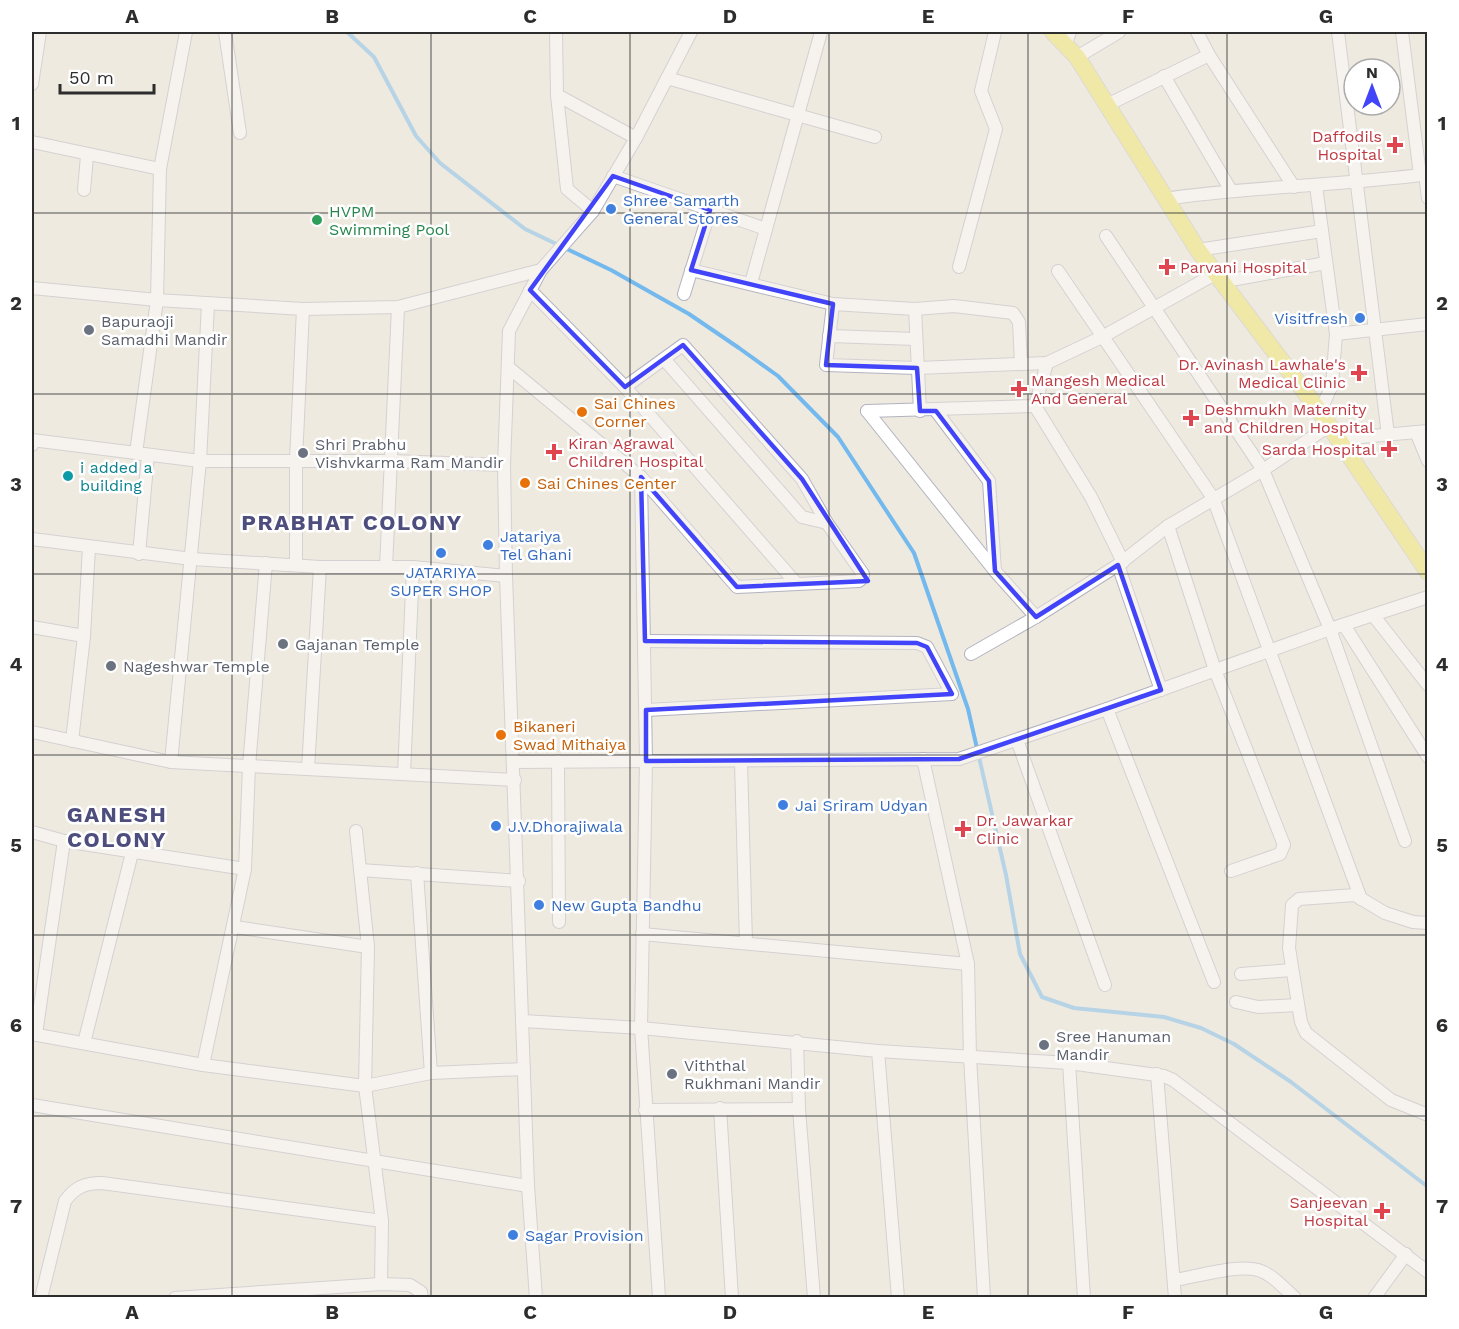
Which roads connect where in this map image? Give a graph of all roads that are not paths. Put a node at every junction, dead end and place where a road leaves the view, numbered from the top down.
1 (40, 32) edge
2 (186, 32) edge
3 (225, 32) edge
4 (556, 32) edge
5 (691, 32) edge
6 (821, 32) edge
7 (995, 32) edge
8 (1053, 32) edge
9 (1119, 32) edge
10 (1197, 32) edge
11 (1338, 32) edge
12 (1402, 32) edge
13 (1068, 37) edge
14 (1209, 55) junction
15 (1077, 57) junction
16 (1164, 76) junction
17 (667, 78) junction
18 (32, 84) edge
19 (557, 95) junction
20 (1107, 105) junction
21 (798, 115) junction
22 (240, 133) dead end
23 (875, 137) dead end
24 (636, 138) junction
25 (32, 142) edge
26 (87, 156) junction
27 (160, 169) junction
28 (1424, 174) edge
29 (614, 176) junction
30 (1357, 182) junction
31 (1316, 186) junction
32 (1294, 187) junction
33 (1230, 189) junction
34 (84, 190) dead end
35 (1428, 198) edge
36 (1164, 199) junction
37 (710, 210) junction
38 (593, 211) junction
39 (766, 229) junction
40 (1322, 231) junction
41 (1106, 236) dead end
42 (1198, 250) junction
43 (1326, 263) junction
44 (544, 267) junction
45 (959, 267) dead end
46 (692, 270) junction
47 (1058, 271) dead end
48 (1218, 278) junction
49 (751, 283) junction
50 (32, 288) edge
51 (530, 290) junction
52 (684, 294) dead end
53 (157, 300) junction
54 (208, 304) junction
55 (833, 304) junction
56 (398, 307) junction
57 (1154, 308) junction
58 (303, 309) junction
59 (915, 309) junction
60 (1428, 324) edge
61 (1373, 330) junction
62 (1336, 334) junction
63 (829, 336) junction
64 (1102, 337) junction
65 (916, 339) junction
66 (664, 359) junction
67 (1047, 363) junction
68 (1021, 364) junction
69 (508, 367) junction
70 (917, 368) junction
71 (625, 387) junction
72 (1035, 405) junction
73 (920, 411) junction
74 (936, 411) junction
75 (1329, 426) junction
76 (1422, 432) edge
77 (1388, 435) junction
78 (32, 445) edge
79 (148, 455) junction
80 (297, 460) junction
81 (200, 461) junction
82 (391, 461) junction
83 (1428, 461) edge
84 (504, 465) junction
85 (1263, 470) junction
86 (641, 477) junction
87 (1213, 498) junction
88 (826, 523) junction
89 (1168, 526) junction
90 (32, 539) edge
91 (89, 547) junction
92 (139, 554) junction
93 (192, 559) junction
94 (266, 563) junction
95 (1121, 563) junction
96 (296, 565) junction
97 (320, 567) junction
98 (386, 567) junction
99 (413, 567) junction
100 (995, 571) junction
101 (1428, 572) edge
102 (506, 576) junction
103 (796, 583) junction
104 (1428, 597) edge
105 (1373, 615) junction
106 (1036, 617) junction
107 (1344, 625) junction
108 (32, 627) edge
109 (1330, 628) junction
110 (84, 636) junction
111 (645, 641) junction
112 (1271, 650) junction
113 (971, 654) dead end
114 (1215, 670) junction
115 (1428, 685) edge
116 (1161, 690) junction
117 (1107, 709) junction
118 (646, 710) junction
119 (32, 732) edge
120 (1017, 740) junction
121 (72, 741) junction
122 (1428, 757) edge
123 (923, 759) junction
124 (558, 761) junction
125 (646, 761) junction
126 (171, 762) junction
127 (514, 762) junction
128 (741, 762) junction
129 (249, 766) junction
130 (308, 770) junction
131 (404, 774) junction
132 (515, 780) junction
133 (356, 831) dead end
134 (32, 832) edge
135 (64, 841) junction
136 (1405, 841) dead end
137 (133, 849) junction
138 (245, 869) junction
139 (360, 870) junction
140 (1231, 872) dead end
141 (417, 873) junction
142 (519, 881) junction
143 (1361, 899) junction
144 (559, 922) dead end
145 (1428, 923) edge
146 (235, 927) junction
147 (642, 934) junction
148 (746, 943) junction
149 (368, 947) junction
150 (968, 964) junction
151 (1291, 970) junction
152 (1241, 974) dead end
153 (1214, 982) dead end
154 (1105, 984) dead end
155 (1236, 1002) dead end
156 (1298, 1005) junction
157 (523, 1022) junction
158 (641, 1028) junction
159 (34, 1034) edge
160 (796, 1041) junction
161 (84, 1043) junction
162 (878, 1051) junction
163 (970, 1057) junction
164 (1069, 1063) junction
165 (203, 1065) junction
166 (524, 1069) junction
167 (431, 1073) junction
168 (1157, 1074) junction
169 (365, 1086) junction
170 (32, 1105) edge
171 (720, 1108) junction
172 (799, 1109) junction
173 (645, 1110) junction
174 (1428, 1115) edge
175 (374, 1161) junction
176 (528, 1186) junction
177 (382, 1221) junction
178 (1406, 1254) junction
179 (1428, 1272) edge
180 (1174, 1280) junction
181 (381, 1284) junction
182 (344, 1292) edge
183 (267, 1293) edge
184 (181, 1297) edge
185 (41, 1298) edge
186 (422, 1298) edge
187 (536, 1298) edge
188 (659, 1298) edge
189 (732, 1298) edge
190 (814, 1298) edge
191 (898, 1298) edge
192 (984, 1298) edge
193 (1084, 1298) edge
194 (1175, 1298) edge
195 (1295, 1298) edge
196 (1374, 1298) edge

1 - 18 street
2 - 27 street
3 - 22 street
4 - 19 street
5 - 17 street
6 - 21 street
7 - 45 street
8 - 13 main road
9 - 15 street
10 - 14 street
11 - 30 street
12 - 28 street
13 - 15 main road
14 - 16 street
14 - 32 street
15 - 20 main road
16 - 20 street
16 - 33 street
17 - 21 street
17 - 24 street
19 - 24 street
19 - 38 street
20 - 36 main road
21 - 23 street
21 - 39 street
24 - 29 street
25 - 26 street
26 - 27 street
26 - 34 street
27 - 53 street
28 - 30 street
28 - 35 street
29 - 37 street
29 - 38 street
30 - 31 street
30 - 61 street
31 - 32 street
31 - 40 street
32 - 33 street
33 - 36 street
36 - 42 main road
37 - 39 street
37 - 46 street
38 - 44 street
39 - 49 street
40 - 42 street
40 - 43 street
41 - 57 street
42 - 48 main road
43 - 48 street
43 - 62 street
44 - 51 street
44 - 56 street
46 - 49 street
46 - 52 street
47 - 64 street
48 - 57 street
48 - 75 main road
49 - 55 street
50 - 53 street
51 - 69 street
51 - 71 street
53 - 54 street
53 - 79 street
54 - 58 street
54 - 81 street
55 - 59 street
55 - 63 street
56 - 58 street
56 - 82 street
57 - 64 street
57 - 85 street
58 - 80 street
59 - 65 street
59 - 68 street
60 - 61 street
61 - 62 street
61 - 77 street
62 - 75 street
63 - 65 street
63 - 70 street
64 - 67 street
64 - 87 street
65 - 70 street
66 - 71 street
66 - 88 street
66 - 88 street
67 - 68 street
67 - 72 street
68 - 70 street
69 - 84 street
69 - 86 street
70 - 73 street
71 - 103 street
72 - 74 street
72 - 95 street
73 - 74 street
73 - 100 street
74 - 100 street
75 - 77 street
75 - 85 street
75 - 101 main road
76 - 77 street
76 - 83 street
78 - 79 street
79 - 81 street
79 - 92 street
80 - 81 street
80 - 82 street
80 - 96 street
81 - 93 street
82 - 84 street
82 - 98 street
84 - 102 street
85 - 87 street
85 - 109 street
86 - 103 street
86 - 111 street
87 - 89 street
87 - 112 street
88 - 103 street
89 - 95 street
89 - 114 street
90 - 91 street
91 - 92 street
91 - 110 street
92 - 93 street
93 - 94 street
93 - 126 street
94 - 96 street
94 - 129 street
95 - 106 street
95 - 116 street
96 - 97 street
97 - 98 street
97 - 130 street
98 - 99 street
99 - 102 street
99 - 131 street
100 - 106 street
102 - 127 street
104 - 105 street
105 - 107 street
105 - 115 street
106 - 113 street
107 - 109 street
107 - 122 street
108 - 110 street
109 - 112 street
109 - 136 street
110 - 121 street
111 - 118 street
111 - 118 street
112 - 114 street
112 - 143 street
114 - 116 street
114 - 140 street
116 - 117 street
117 - 120 street
117 - 153 street
118 - 125 street
119 - 121 street
120 - 123 street
120 - 154 street
121 - 126 street
123 - 128 street
123 - 150 street
124 - 125 street
124 - 127 street
124 - 144 street
125 - 128 street
125 - 147 street
126 - 129 street
127 - 132 street
128 - 148 street
129 - 130 street
129 - 138 street
130 - 131 street
131 - 132 street
132 - 142 street
133 - 139 street
134 - 135 street
135 - 137 street
135 - 159 street
137 - 138 street
137 - 161 street
138 - 146 street
139 - 141 street
139 - 149 street
141 - 142 street
141 - 167 street
142 - 157 street
143 - 145 street
143 - 151 street
146 - 149 street
146 - 165 street
147 - 148 street
147 - 158 street
148 - 150 street
149 - 169 street
150 - 163 street
151 - 152 street
151 - 156 street
155 - 156 street
156 - 174 street
157 - 158 street
157 - 166 street
158 - 160 street
158 - 173 street
159 - 161 street
160 - 162 street
160 - 172 street
161 - 165 street
162 - 163 street
162 - 191 street
163 - 164 street
163 - 192 street
164 - 168 street
164 - 193 street
165 - 169 street
166 - 167 street
166 - 176 street
167 - 169 street
168 - 178 street
168 - 180 street
169 - 175 street
170 - 175 street
171 - 172 street
171 - 173 street
171 - 189 street
172 - 190 street
173 - 188 street
175 - 176 street
175 - 177 street
176 - 187 street
177 - 181 street
177 - 185 street
178 - 179 street
178 - 196 street
180 - 194 street
180 - 195 street
181 - 182 street
181 - 186 street
182 - 183 street
183 - 184 street

